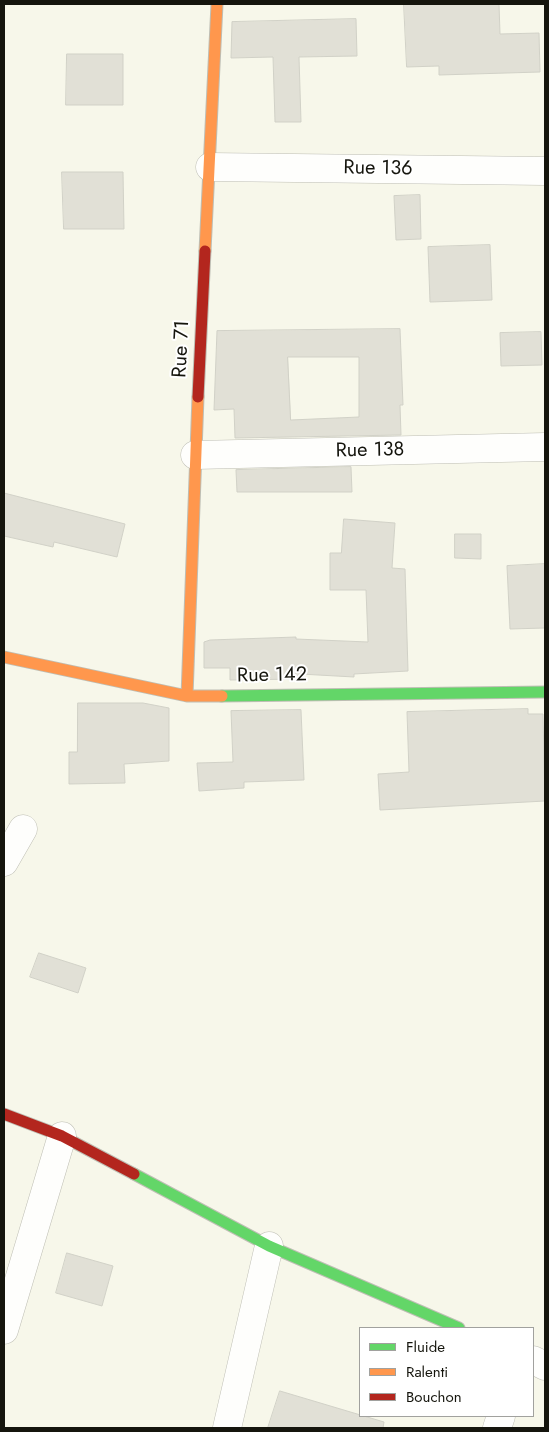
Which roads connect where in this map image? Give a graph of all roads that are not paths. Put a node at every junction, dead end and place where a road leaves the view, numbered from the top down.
1 (217, 4) edge
2 (210, 168) junction
3 (545, 171) edge
4 (545, 448) edge
5 (195, 455) junction
6 (4, 657) edge
7 (545, 692) edge
8 (187, 696) junction
9 (23, 828) dead end
10 (4, 862) edge
11 (4, 1114) edge
12 (62, 1136) junction
13 (269, 1246) junction
14 (457, 1327) edge
15 (4, 1330) edge
16 (227, 1428) edge

1 - 2 street, Rue 71
2 - 3 street, Rue 136
2 - 5 street, Rue 71
4 - 5 street, Rue 138
5 - 8 street, Rue 71
6 - 8 street, Rue 142
7 - 8 street, Rue 142
9 - 10 street
11 - 12 street
12 - 13 street
12 - 15 street
13 - 14 street
13 - 16 street

